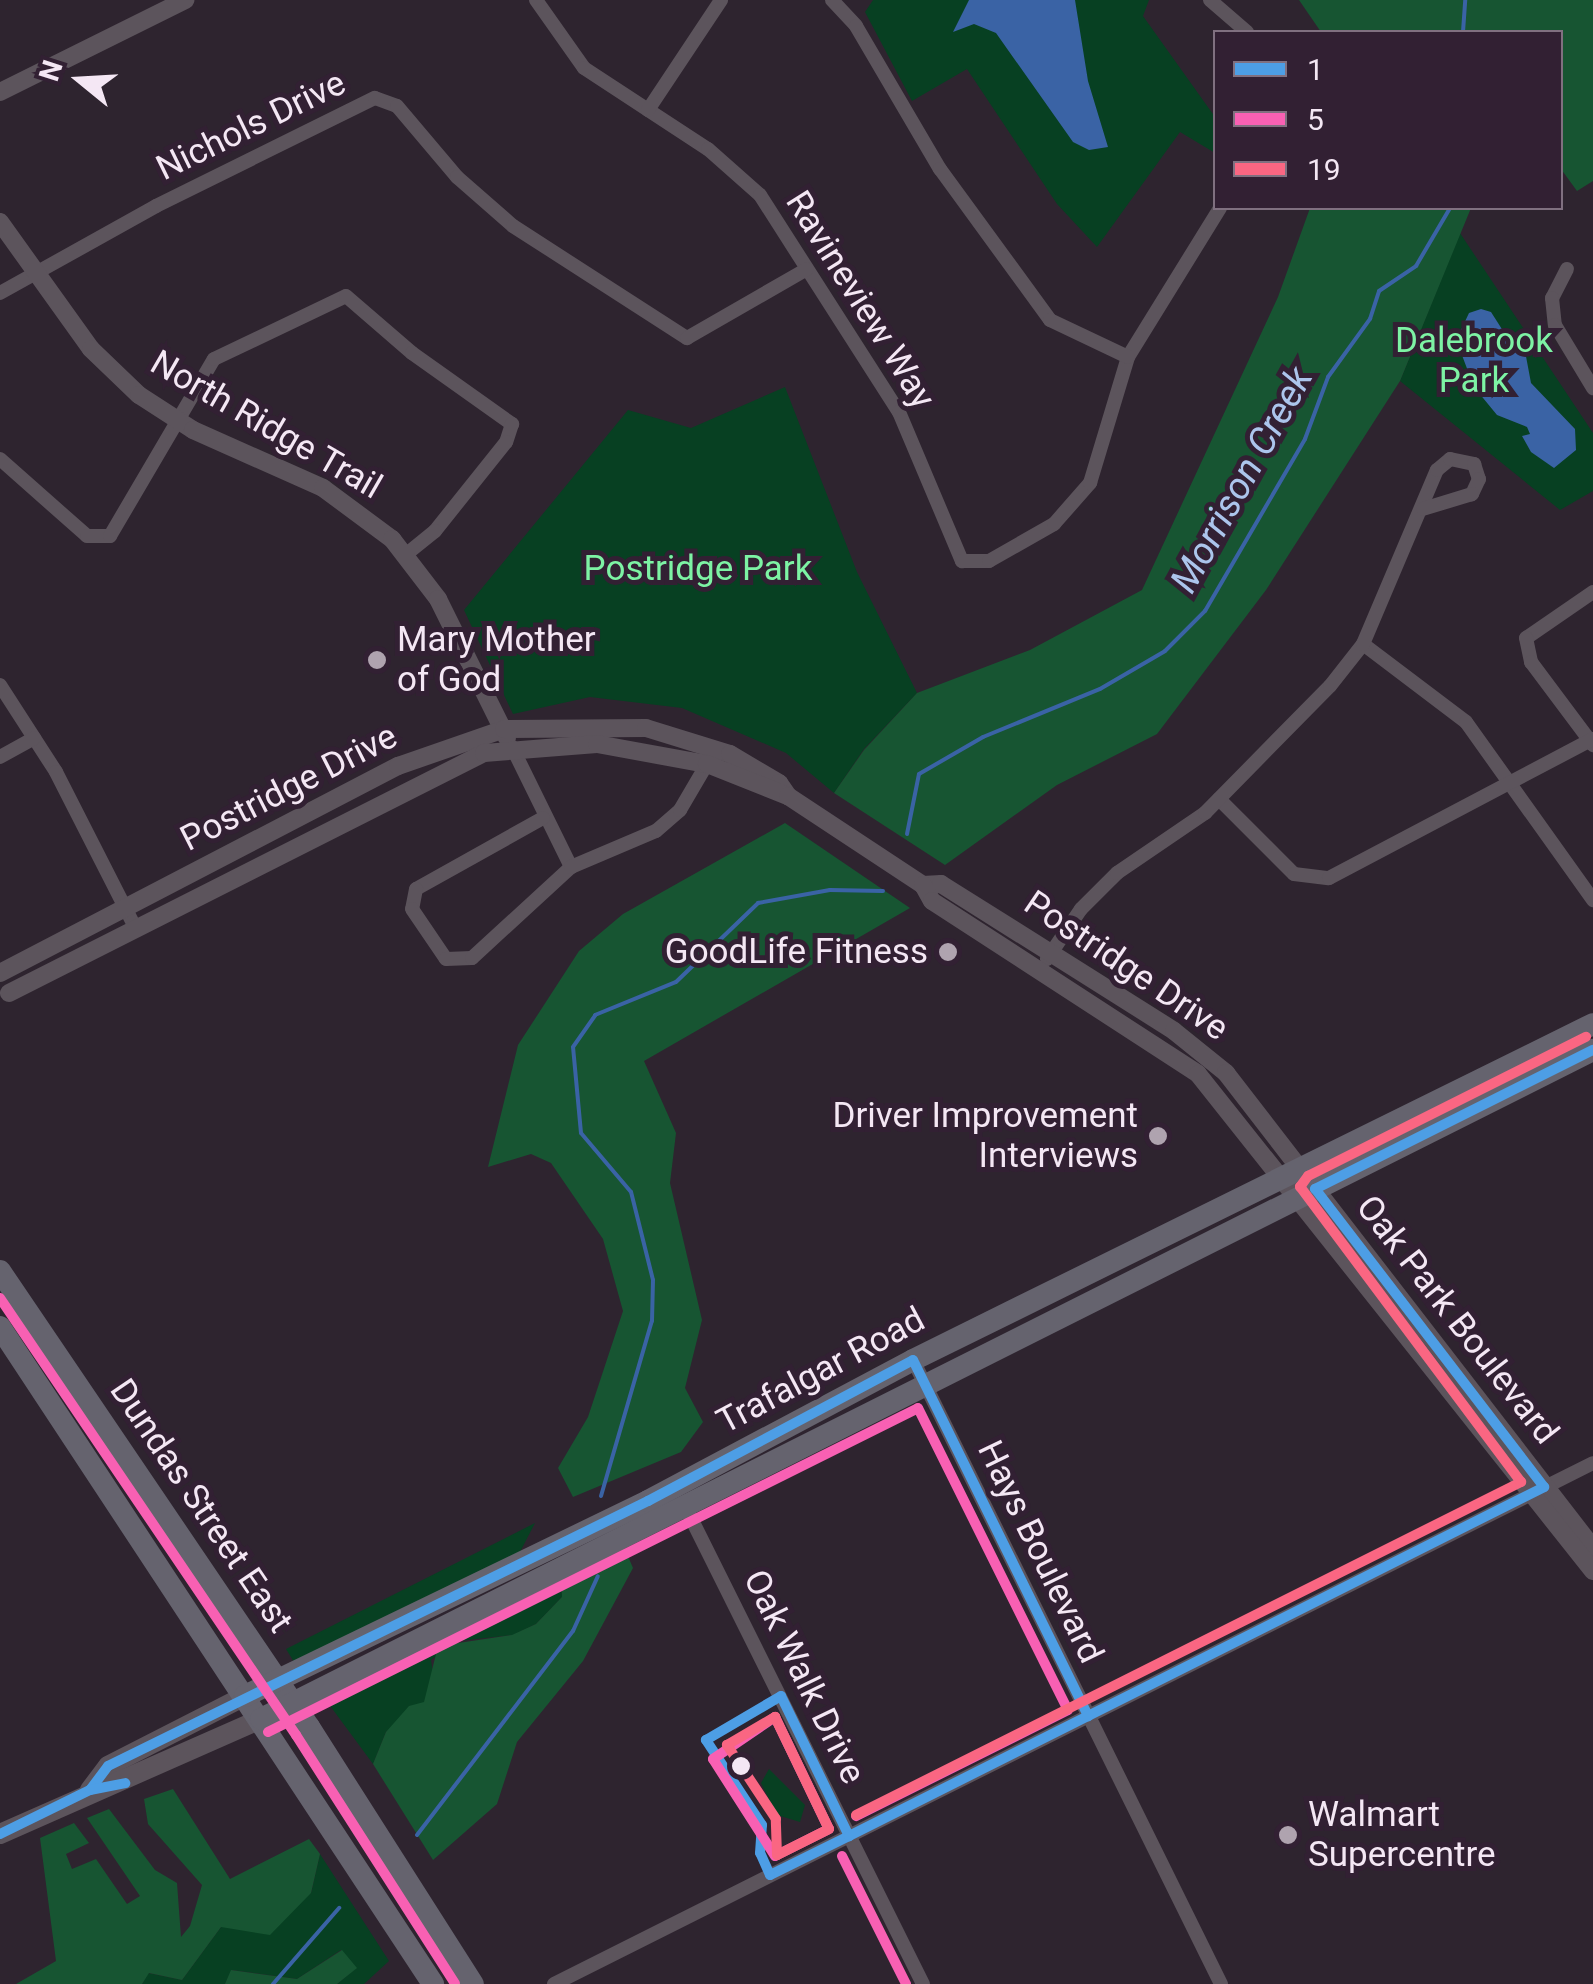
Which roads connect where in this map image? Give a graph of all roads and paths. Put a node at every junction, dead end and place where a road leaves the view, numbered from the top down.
1 (185, 0) edge
2 (536, 0) edge
3 (721, 0) edge
4 (832, 0) edge
5 (1210, 0) edge
6 (1246, 30) edge
7 (0, 92) edge
8 (648, 110) junction
9 (1219, 210) edge
10 (0, 222) edge
11 (808, 269) junction
12 (1566, 269) dead end
13 (42, 275) junction
14 (0, 293) edge
15 (1128, 357) junction
16 (1593, 388) edge
17 (180, 422) junction
18 (0, 459) edge
19 (1423, 510) dead end
20 (407, 554) junction
21 (1593, 592) edge
22 (1363, 644) junction
23 (0, 685) edge
24 (504, 730) junction
25 (34, 738) junction
26 (1592, 741) edge
27 (512, 747) junction
28 (0, 756) edge
29 (706, 764) junction
30 (1509, 782) junction
31 (788, 796) junction
32 (1219, 799) junction
33 (543, 818) junction
34 (571, 867) junction
35 (1593, 900) edge
36 (126, 909) junction
37 (136, 929) junction
38 (1046, 960) junction
39 (0, 973) edge
40 (4, 996) edge
41 (1593, 1024) edge
42 (1593, 1050) edge
43 (1297, 1185) junction
44 (0, 1271) edge
45 (0, 1326) edge
46 (913, 1360) junction
47 (925, 1388) junction
48 (1593, 1463) edge
49 (1537, 1491) junction
50 (684, 1504) junction
51 (1593, 1548) edge
52 (1593, 1571) edge
53 (286, 1693) junction
54 (245, 1696) junction
55 (1088, 1716) junction
56 (260, 1718) junction
57 (90, 1790) junction
58 (0, 1834) edge
59 (850, 1836) junction
60 (432, 1984) edge
61 (472, 1984) edge
62 (554, 1984) edge
63 (923, 1984) edge
64 (1221, 1984) edge

1 - 7 street
2 - 8 street, Ravineview Way
3 - 8 street
4 - 15 street
5 - 6 street
8 - 11 street, Ravineview Way
9 - 15 street, Ravineview Way
10 - 13 street, North Ridge Trail
11 - 13 street, Nichols Drive
11 - 15 street, Ravineview Way
12 - 16 street
13 - 14 street, Nichols Drive
13 - 17 street, North Ridge Trail
17 - 18 street
17 - 20 street, North Ridge Trail
17 - 20 street
19 - 22 street
20 - 24 street, North Ridge Trail
21 - 26 street
22 - 30 street
22 - 32 street
23 - 25 street
24 - 27 street, North Ridge Trail
24 - 31 street, Postridge Drive
24 - 36 street, Postridge Drive
25 - 28 street
25 - 36 street
26 - 30 street
27 - 29 street, Postridge Drive
27 - 33 street
27 - 37 street, Postridge Drive
29 - 31 street, Postridge Drive
29 - 34 street
30 - 32 street
30 - 35 street
31 - 38 street, Postridge Drive
32 - 38 street
33 - 34 street
33 - 34 street
36 - 37 street
36 - 39 street, Postridge Drive
37 - 40 street, Postridge Drive
38 - 43 street, Postridge Drive
41 - 43 main road, Trafalgar Road
42 - 43 main road, Trafalgar Road
43 - 46 main road, Trafalgar Road
43 - 47 main road, Trafalgar Road
43 - 49 street, Oak Park Boulevard
44 - 53 main road, Dundas Street East
45 - 54 main road, Dundas Street East
46 - 47 street, Hays Boulevard
46 - 53 main road, Trafalgar Road
47 - 50 main road, Trafalgar Road
47 - 55 street, Hays Boulevard
48 - 49 street
49 - 51 street, Oak Park Boulevard
49 - 52 street, Oak Park Boulevard
49 - 55 street
50 - 53 main road, Trafalgar Road
50 - 59 street, Oak Walk Drive
53 - 54 main road, Trafalgar Road
53 - 56 main road, Trafalgar Road
53 - 61 main road, Dundas Street East
54 - 56 main road, Dundas Street East
54 - 57 main road, Trafalgar Road
55 - 59 street
55 - 64 street, Hays Boulevard
56 - 57 main road, Trafalgar Road
56 - 60 main road, Dundas Street East
57 - 58 main road, Trafalgar Road
59 - 62 street
59 - 63 street, Oak Walk Drive

